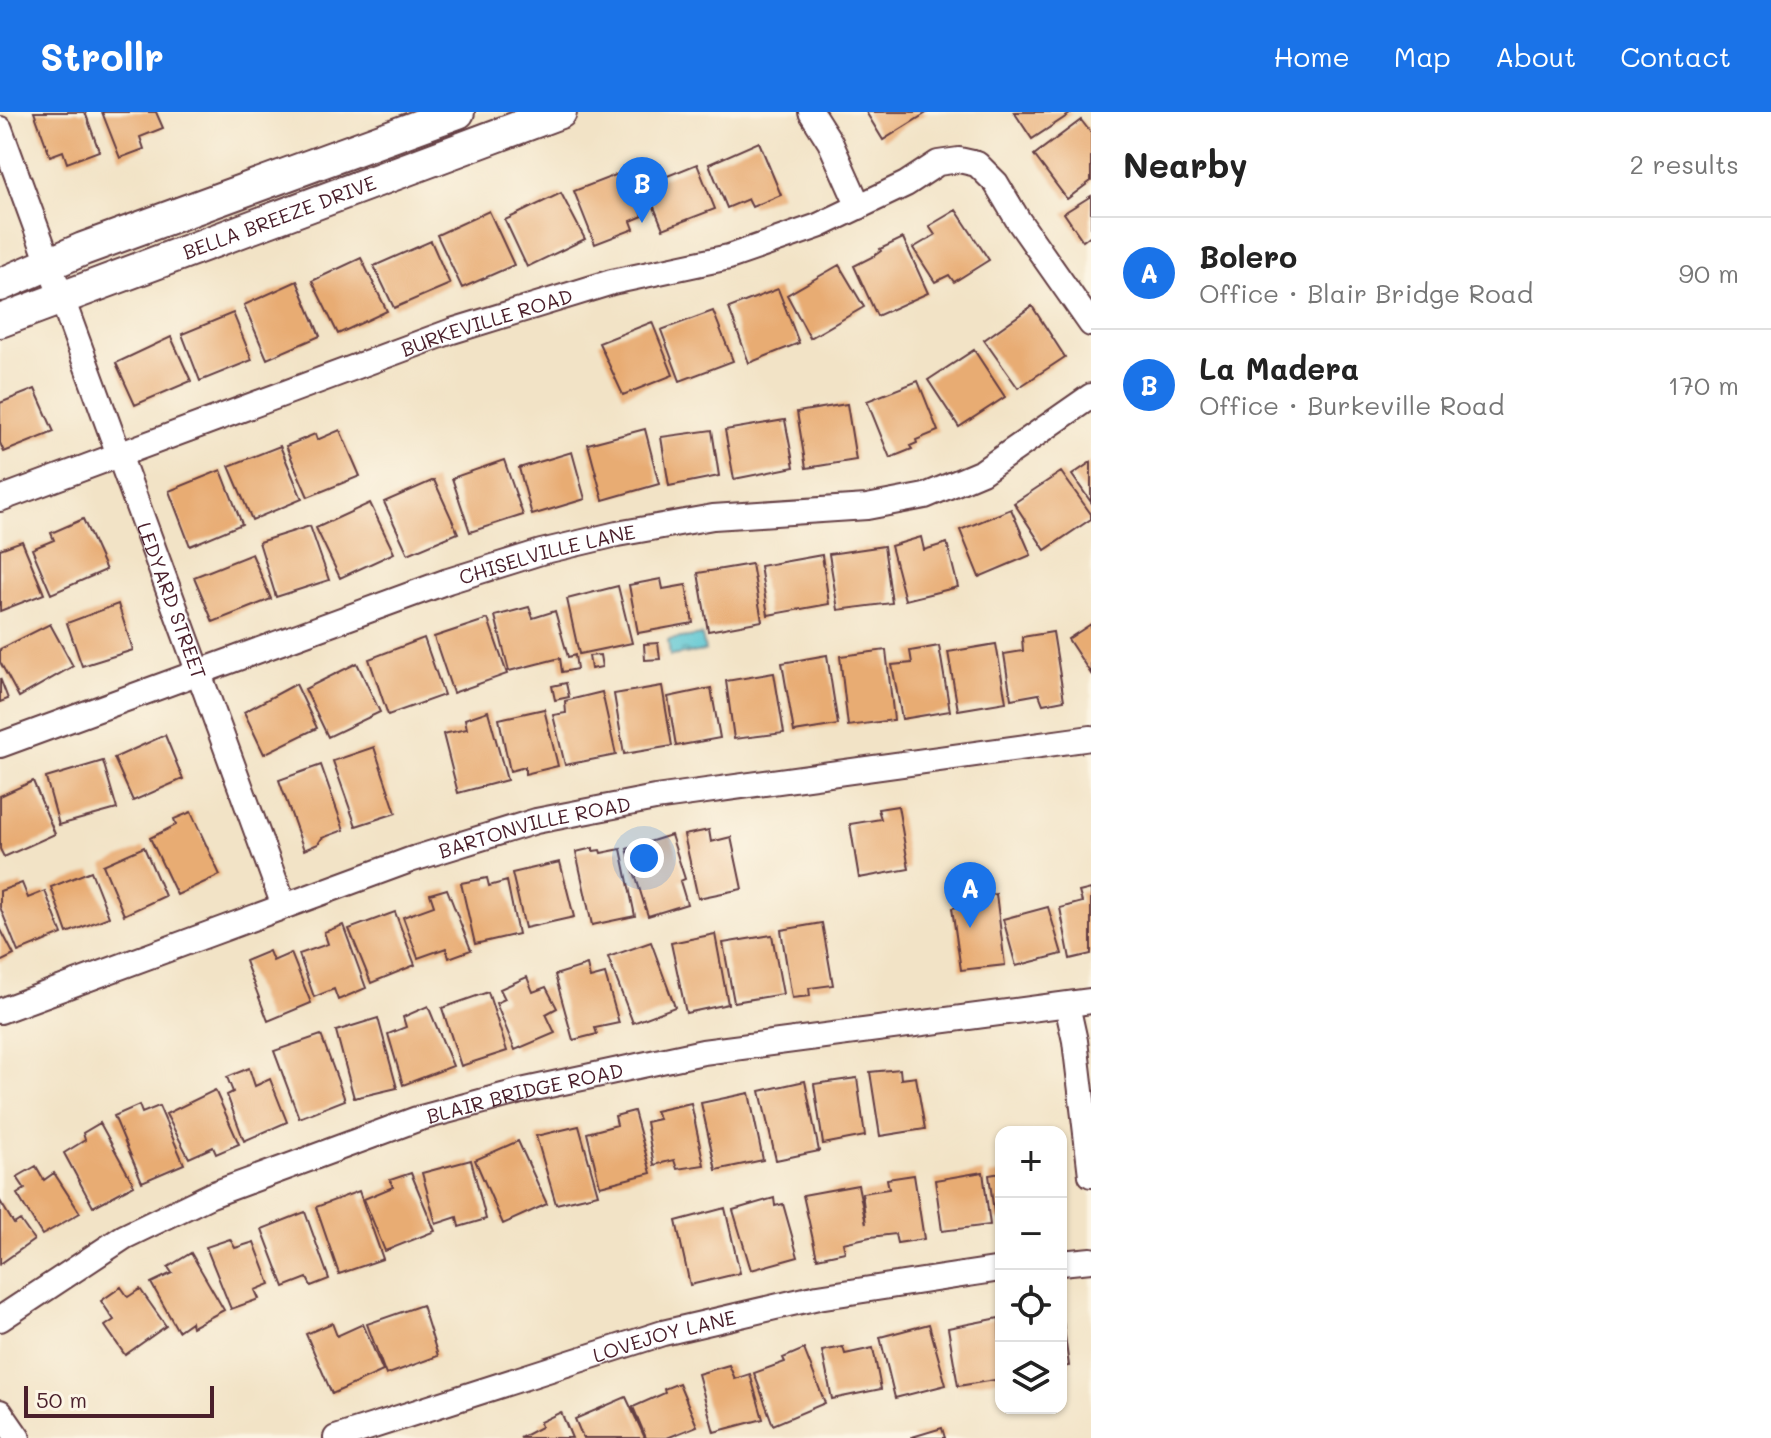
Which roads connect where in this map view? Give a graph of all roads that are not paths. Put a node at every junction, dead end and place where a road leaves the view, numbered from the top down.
1 (458, 112) edge
2 (560, 112) edge
3 (811, 112) edge
4 (0, 129) edge
5 (859, 207) junction
6 (50, 263) junction
7 (0, 285) edge
8 (61, 297) junction
9 (0, 321) edge
10 (1091, 324) edge
11 (1091, 396) edge
12 (119, 454) junction
13 (0, 499) edge
14 (199, 672) junction
15 (1091, 738) edge
16 (0, 745) edge
17 (284, 906) junction
18 (1079, 1003) edge
19 (0, 1011) edge
20 (1091, 1175) edge
21 (1091, 1260) edge
22 (1067, 1262) edge
23 (995, 1270) edge
24 (0, 1319) edge
25 (0, 1412) edge
26 (18, 1438) edge
27 (336, 1438) edge

1 - 6 street, BELLA BREEZE DRIVE
2 - 8 street, BELLA BREEZE DRIVE
3 - 5 street
4 - 6 street, LEDYARD STREET
5 - 10 street, BURKEVILLE ROAD
5 - 12 street, BURKEVILLE ROAD
6 - 7 street, BELLA BREEZE DRIVE
6 - 8 street, LEDYARD STREET
8 - 9 street, BELLA BREEZE DRIVE
8 - 12 street, LEDYARD STREET
11 - 14 street, CHISELVILLE LANE
12 - 13 street, BURKEVILLE ROAD
12 - 14 street, LEDYARD STREET
14 - 16 street, CHISELVILLE LANE
14 - 17 street, LEDYARD STREET
15 - 17 street, BARTONVILLE ROAD
17 - 19 street, BARTONVILLE ROAD
18 - 20 street
18 - 24 street, BLAIR BRIDGE ROAD
21 - 22 street
23 - 27 street, LOVEJOY LANE
25 - 26 street

